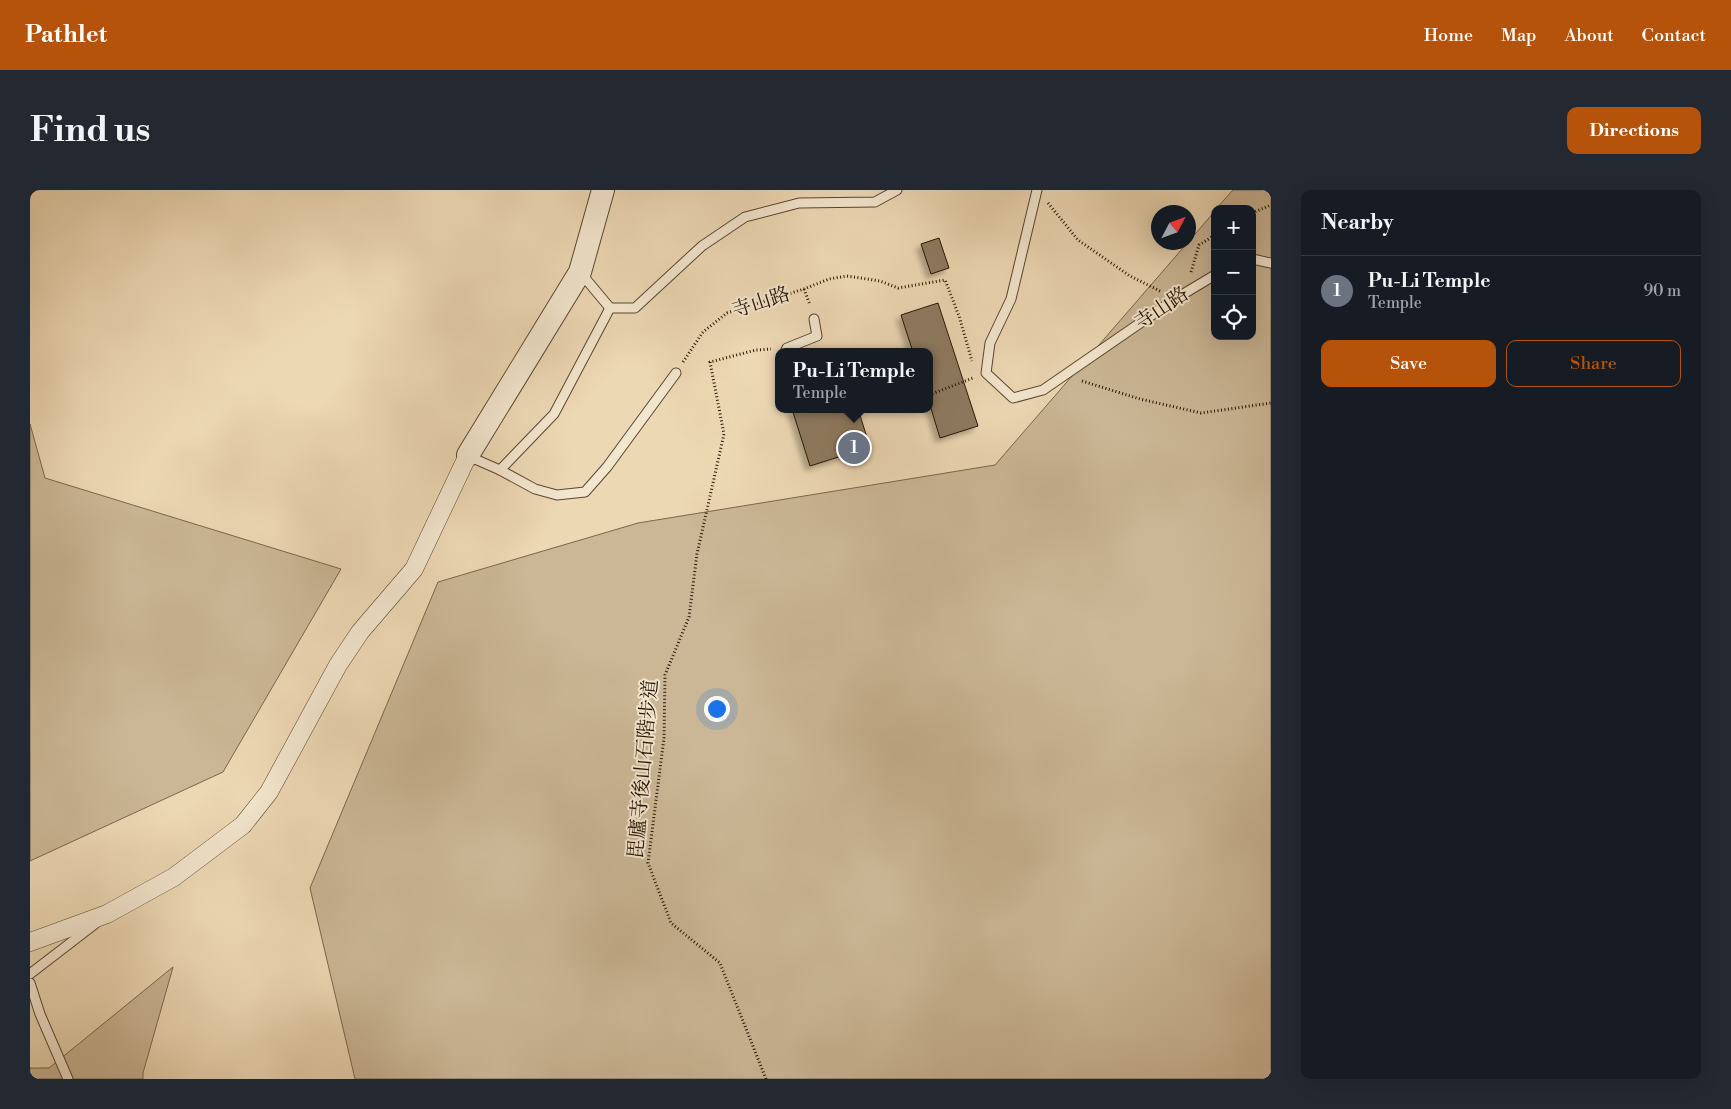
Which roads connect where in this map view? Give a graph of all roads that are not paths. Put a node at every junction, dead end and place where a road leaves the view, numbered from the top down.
1 (603, 190) edge
2 (897, 190) edge
3 (1037, 190) edge
4 (1256, 260) edge
5 (1271, 263) edge
6 (580, 272) junction
7 (1211, 277) edge
8 (610, 308) junction
9 (814, 319) dead end
10 (790, 348) edge
11 (676, 373) road end
12 (468, 455) junction
13 (500, 470) junction
14 (107, 914) junction
15 (30, 942) edge
16 (30, 974) edge
17 (30, 983) edge
18 (68, 1079) edge

1 - 6 street
2 - 8 lane
3 - 7 lane, 寺山路
4 - 5 lane
6 - 8 lane
6 - 12 street
8 - 13 lane
9 - 10 lane
11 - 13 lane
12 - 13 lane
12 - 14 street
14 - 15 street
14 - 16 lane
17 - 18 lane

